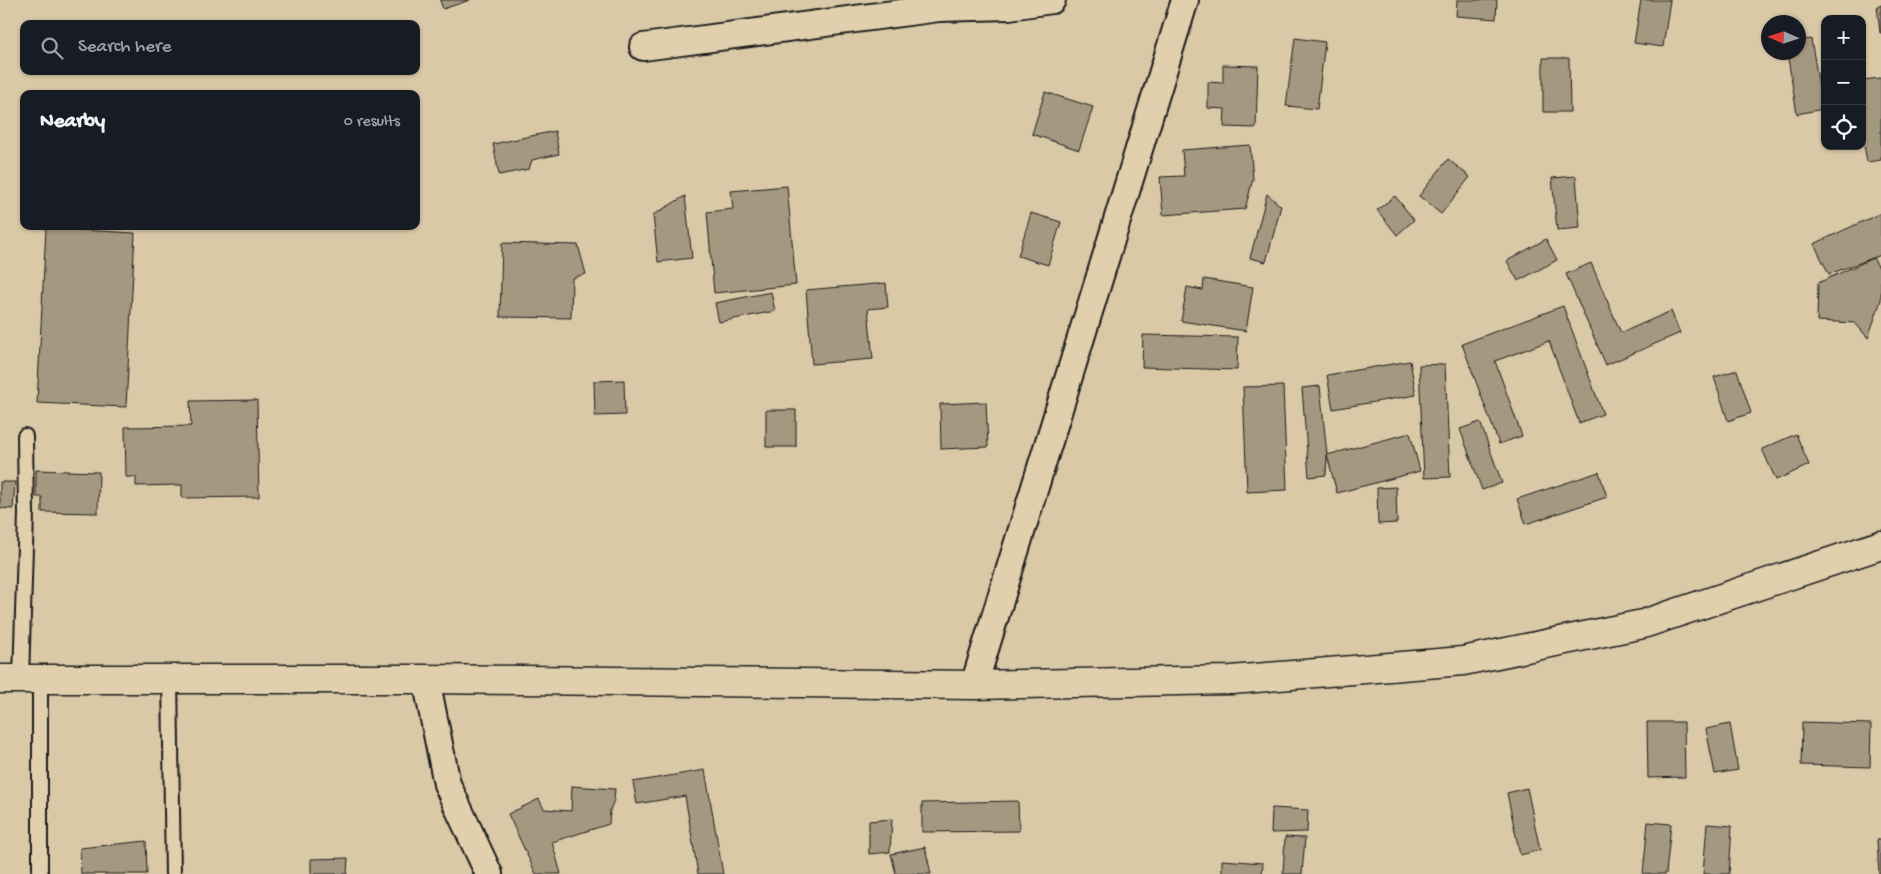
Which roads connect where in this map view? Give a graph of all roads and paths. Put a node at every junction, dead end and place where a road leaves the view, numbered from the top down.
1 (1052, 0) edge
2 (1186, 0) edge
3 (643, 47) dead end
4 (25, 436) dead end
5 (1881, 545) edge
6 (20, 679) edge
7 (170, 679) junction
8 (426, 679) junction
9 (974, 685) junction
10 (40, 874) edge
11 (173, 874) edge
12 (488, 874) edge

1 - 3 street
2 - 9 street
4 - 6 lane
5 - 9 highway
6 - 7 highway
6 - 10 lane
7 - 8 highway
7 - 11 lane
8 - 9 highway
8 - 12 street

